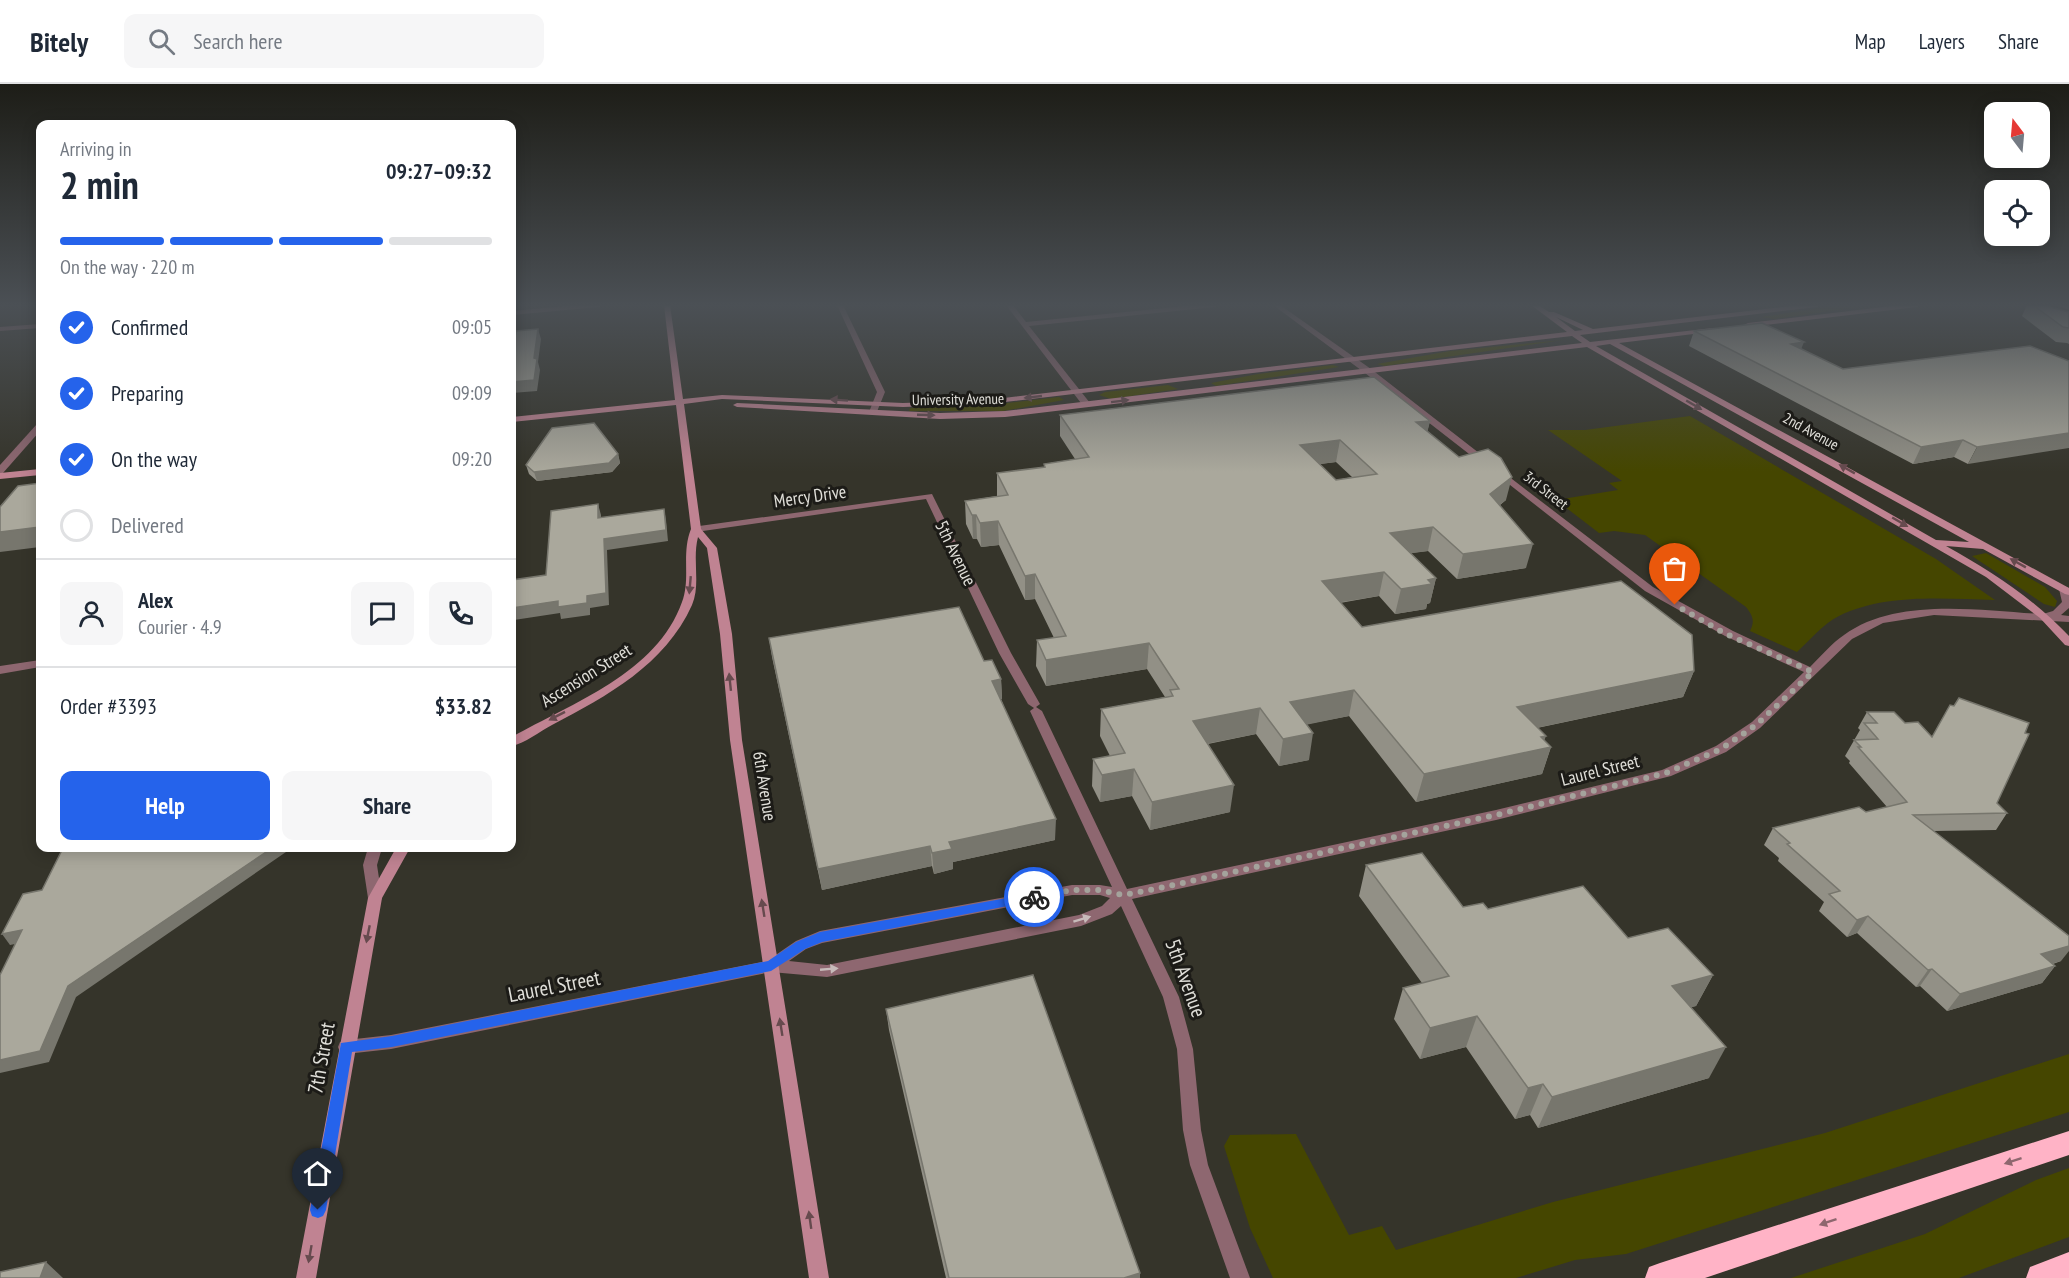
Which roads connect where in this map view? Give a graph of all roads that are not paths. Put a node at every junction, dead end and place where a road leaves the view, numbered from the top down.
1 (674, 361) edge
2 (867, 361) edge
3 (1054, 361) edge
4 (1345, 361) edge
5 (1352, 361) edge
6 (1455, 361) edge
7 (1617, 361) edge
8 (1647, 361) edge
9 (1368, 371) junction
10 (1078, 392) junction
11 (679, 402) junction
12 (878, 404) junction
13 (1087, 405) junction
14 (873, 412) junction
15 (516, 420) edge
16 (36, 430) edge
17 (1790, 437) junction
18 (1781, 454) junction
19 (0, 471) edge
20 (36, 472) edge
21 (0, 476) edge
22 (929, 496) joint
23 (696, 529) junction
24 (1932, 541) junction
25 (1987, 546) junction
26 (2067, 590) edge
27 (2044, 616) junction
28 (2069, 619) edge
29 (2069, 643) edge
30 (36, 665) edge
31 (0, 670) edge
32 (1813, 672) junction
33 (516, 740) edge
34 (374, 852) edge
35 (402, 852) edge
36 (1123, 895) junction
37 (375, 898) junction
38 (771, 966) junction
39 (346, 1047) junction
40 (2069, 1143) edge
41 (2069, 1267) edge
42 (306, 1278) edge
43 (819, 1278) edge
44 (1240, 1278) edge
45 (1660, 1278) edge
46 (2041, 1278) edge

1 - 11 main road, 6th Avenue
2 - 12 street
3 - 10 street
4 - 10 main road, University Avenue
5 - 9 street, 3rd Street
6 - 9 main road, University Avenue
7 -> 18 main road, 2nd Avenue
8 - 17 main road, 2nd Avenue
13 -> 9 main road, University Avenue
9 - 32 street, 3rd Street
10 -> 12 main road, University Avenue
10 - 13 street
12 -> 11 main road, University Avenue
11 - 14 main road, University Avenue
11 - 15 main road, University Avenue
11 - 23 main road, 6th Avenue
12 - 14 street
14 -> 13 main road, University Avenue
16 - 19 street
17 - 18 main road
25 -> 17 main road, 2nd Avenue
18 -> 24 main road, 2nd Avenue
20 - 21 main road
22 - 23 street, Mercy Drive
22 - 36 street, 5th Avenue
23 -> 33 main road, Ascension Street
38 -> 23 main road, 6th Avenue
24 - 25 main road
24 - 27 main road, 2nd Avenue
26 -> 25 main road, 2nd Avenue
26 - 27 street
27 - 28 street, Laurel Street
27 - 29 main road
27 - 32 street, Laurel Street
30 - 31 street
32 - 36 street, Laurel Street
34 - 37 street, 7th Street
35 - 37 main road
38 -> 36 street, Laurel Street
36 - 38 street, Laurel Street
36 - 44 street, 5th Avenue
37 -> 39 main road, 7th Street
38 - 39 street, Laurel Street
43 -> 38 main road, 6th Avenue
39 -> 42 main road, 7th Street
40 -> 45 highway
41 - 46 highway

